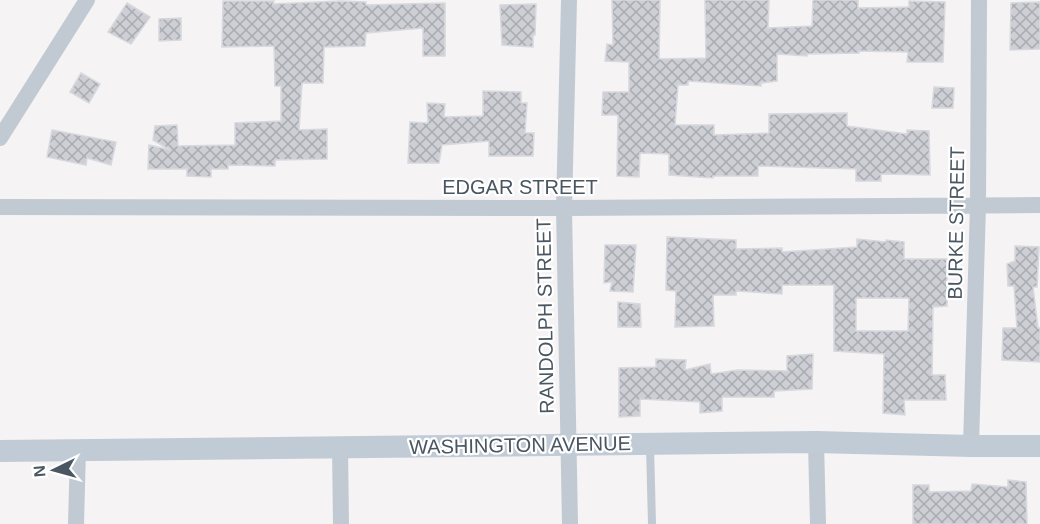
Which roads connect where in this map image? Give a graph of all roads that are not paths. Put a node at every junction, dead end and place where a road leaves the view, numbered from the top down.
1 (87, 0) edge
2 (569, 0) edge
3 (979, 0) edge
4 (0, 138) edge
5 (978, 205) junction
6 (1040, 205) edge
7 (0, 207) edge
8 (564, 208) junction
9 (816, 442) junction
10 (650, 444) junction
11 (569, 445) junction
12 (971, 446) junction
13 (1040, 446) edge
14 (340, 447) junction
15 (78, 450) junction
16 (0, 451) edge
17 (76, 524) edge
18 (341, 524) edge
19 (570, 524) edge
20 (652, 524) edge
21 (818, 524) edge

1 - 4 street
2 - 8 street, RANDOLPH STREET
3 - 5 street, BURKE STREET
5 - 6 street, EDGAR STREET
5 - 8 street, EDGAR STREET
5 - 12 street, BURKE STREET
7 - 8 street, EDGAR STREET
8 - 11 street, RANDOLPH STREET
9 - 10 street, WASHINGTON AVENUE
9 - 12 street, WASHINGTON AVENUE
9 - 21 street
10 - 11 street, WASHINGTON AVENUE
10 - 20 lane
11 - 14 street, WASHINGTON AVENUE
11 - 19 street, RANDOLPH STREET
12 - 13 street, WASHINGTON AVENUE
14 - 15 street, WASHINGTON AVENUE
14 - 18 street
15 - 16 street, WASHINGTON AVENUE
15 - 17 street

